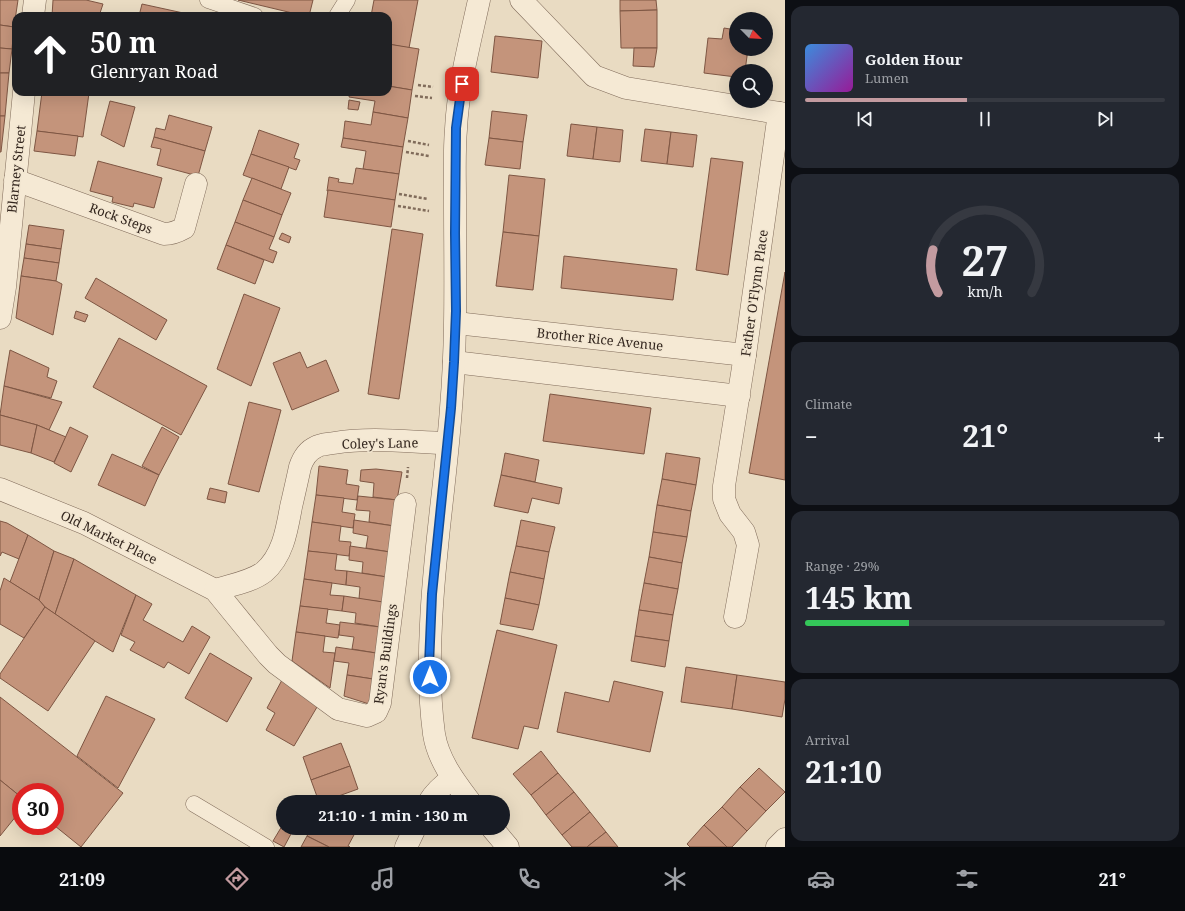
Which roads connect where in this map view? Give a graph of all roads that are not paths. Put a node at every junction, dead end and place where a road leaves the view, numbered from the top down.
1 (36, 0) edge
2 (208, 0) edge
3 (346, 0) edge
4 (479, 0) edge
5 (521, 0) edge
6 (34, 12) edge
7 (244, 12) edge
8 (339, 12) edge
9 (23, 96) edge
10 (782, 113) edge
11 (196, 184) dead end
12 (10, 191) edge
13 (0, 318) edge
14 (456, 323) junction
15 (745, 355) junction
16 (454, 362) junction
17 (739, 396) junction
18 (447, 443) junction
19 (0, 489) edge
20 (405, 504) dead end
21 (215, 590) junction
22 (735, 617) dead end
23 (452, 779) junction
24 (434, 795) edge
25 (465, 795) edge
26 (194, 804) dead end
27 (412, 835) edge
28 (498, 835) edge
29 (785, 839) edge
30 (266, 847) edge
31 (406, 847) edge
32 (508, 847) edge
33 (778, 847) edge

1 - 6 street
2 - 7 lane
3 - 8 lane
4 - 14 street
5 - 10 street
9 - 12 street, Blarney Street
10 - 15 street, Father O'Flynn Place
11 - 12 street, Rock Steps
12 - 13 street, Blarney Street
14 - 15 street, Brother Rice Avenue
14 - 16 street
15 - 17 street, Father O'Flynn Place
16 - 17 street
16 - 18 street
17 - 22 street, Father O'Flynn Place
18 - 21 street, Coley's Lane
18 - 23 street
19 - 21 street, Old Market Place
20 - 21 street, Ryan's Buildings
23 - 24 street
23 - 25 street
26 - 30 lane
27 - 31 street
28 - 32 street
29 - 33 street

